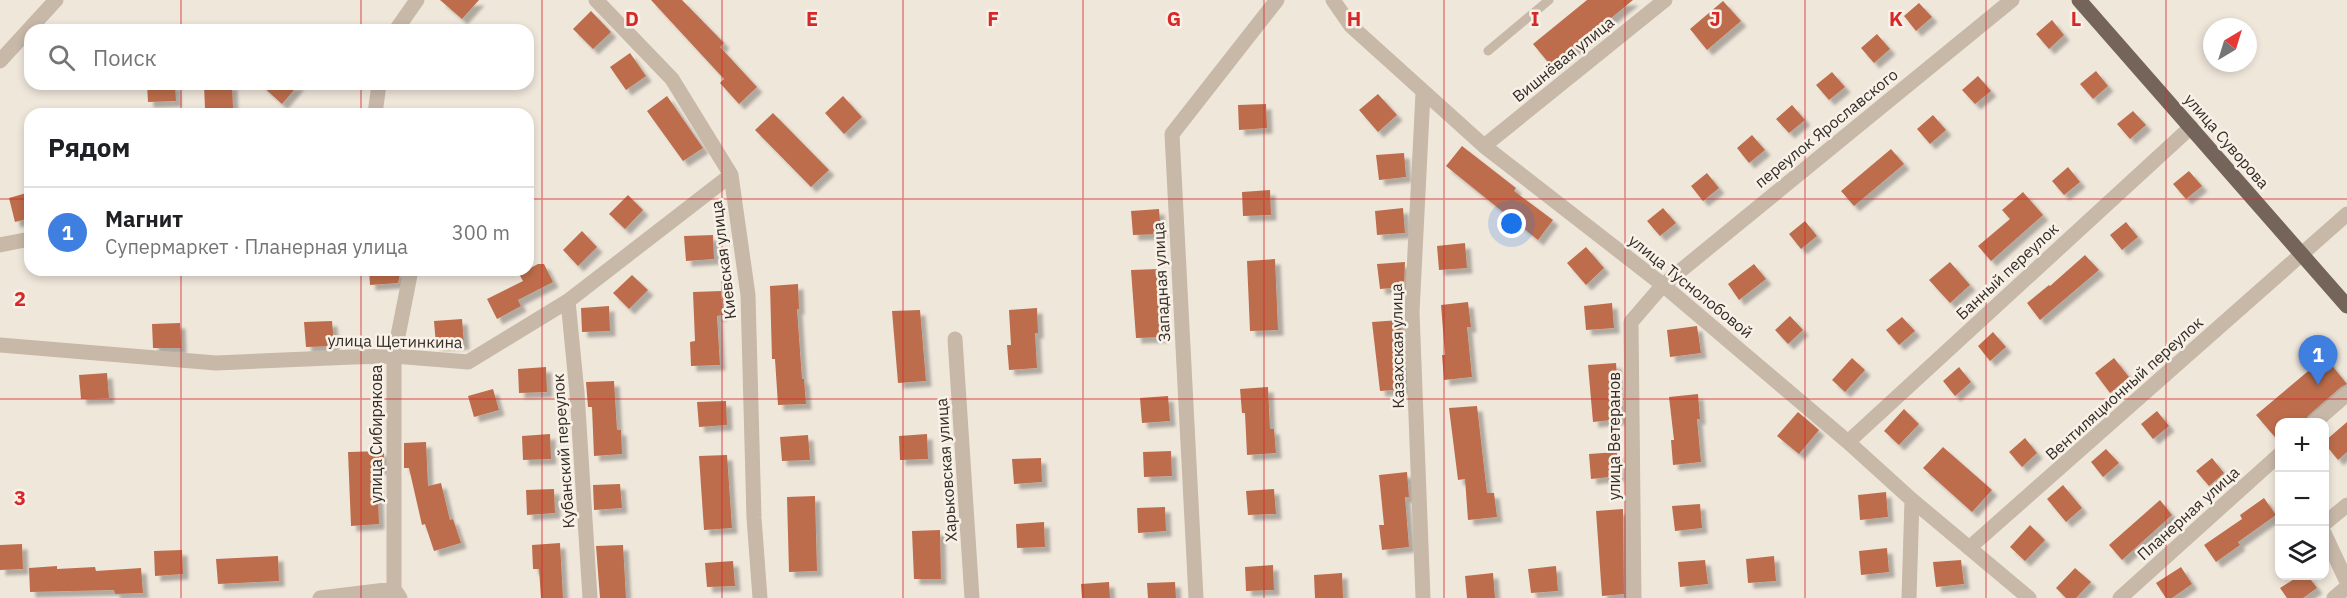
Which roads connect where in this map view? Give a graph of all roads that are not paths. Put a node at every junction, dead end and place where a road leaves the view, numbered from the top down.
1 (56, 0) edge
2 (417, 0) edge
3 (596, 0) edge
4 (1277, 0) edge
5 (1333, 0) edge
6 (1549, 0) edge
7 (1665, 0) edge
8 (2012, 0) edge
9 (2079, 0) edge
10 (34, 24) edge
11 (400, 24) edge
12 (24, 35) edge
13 (1488, 51) dead end
14 (0, 61) edge
15 (378, 90) edge
16 (1423, 93) junction
17 (376, 108) edge
18 (2191, 127) junction
19 (1484, 146) junction
20 (731, 175) junction
21 (2347, 214) edge
22 (24, 240) edge
23 (0, 245) edge
24 (2302, 254) junction
25 (410, 276) edge
26 (1663, 285) junction
27 (568, 301) junction
28 (2347, 306) edge
29 (955, 339) dead end
30 (0, 345) edge
31 (394, 357) junction
32 (2347, 394) edge
33 (2321, 418) edge
34 (1848, 442) junction
35 (2275, 458) edge
36 (1912, 500) junction
37 (2347, 505) edge
38 (2329, 521) edge
39 (2329, 542) edge
40 (1970, 548) junction
41 (2347, 584) edge
42 (397, 593) edge
43 (320, 598) edge
44 (590, 598) edge
45 (760, 598) edge
46 (972, 598) edge
47 (1196, 598) edge
48 (1423, 598) edge
49 (1634, 598) edge
50 (1909, 598) edge
51 (2030, 598) edge
52 (2120, 598) edge
53 (2334, 598) edge

1 - 10 street
2 - 11 street
3 - 20 street, Киевская улица
4 - 47 street, Западная улица
5 - 16 street, улица Туснолобовой
6 - 13 lane
7 - 19 street, Вишнёвая улица
8 - 26 street, переулок Ярославского
9 - 18 main road, улица Суворова
12 - 14 street
15 - 17 street
16 - 19 street, улица Туснолобовой
16 - 48 street, Казахская улица
18 - 24 main road, улица Суворова
18 - 34 street, Банный переулок
19 - 26 street, улица Туснолобовой
20 - 27 street, улица Щетинкина
20 - 45 street, Киевская улица
21 - 24 street, Вентиляционный переулок
22 - 23 street
24 - 28 main road, улица Суворова
24 - 40 street, Вентиляционный переулок
25 - 31 street, улица Сибирякова
26 - 34 street, улица Туснолобовой
26 - 49 street, улица Ветеранов
27 - 31 street, улица Щетинкина
27 - 44 street, Кубанский переулок
29 - 46 street, Харьковская улица
30 - 31 street, улица Щетинкина
31 - 42 street, улица Сибирякова
32 - 33 street
34 - 36 street, улица Туснолобовой
35 - 52 street, Планерная улица
36 - 40 street, улица Туснолобовой
36 - 50 street
37 - 38 street
39 - 41 street
40 - 51 street, улица Туснолобовой
41 - 53 street
42 - 43 street

